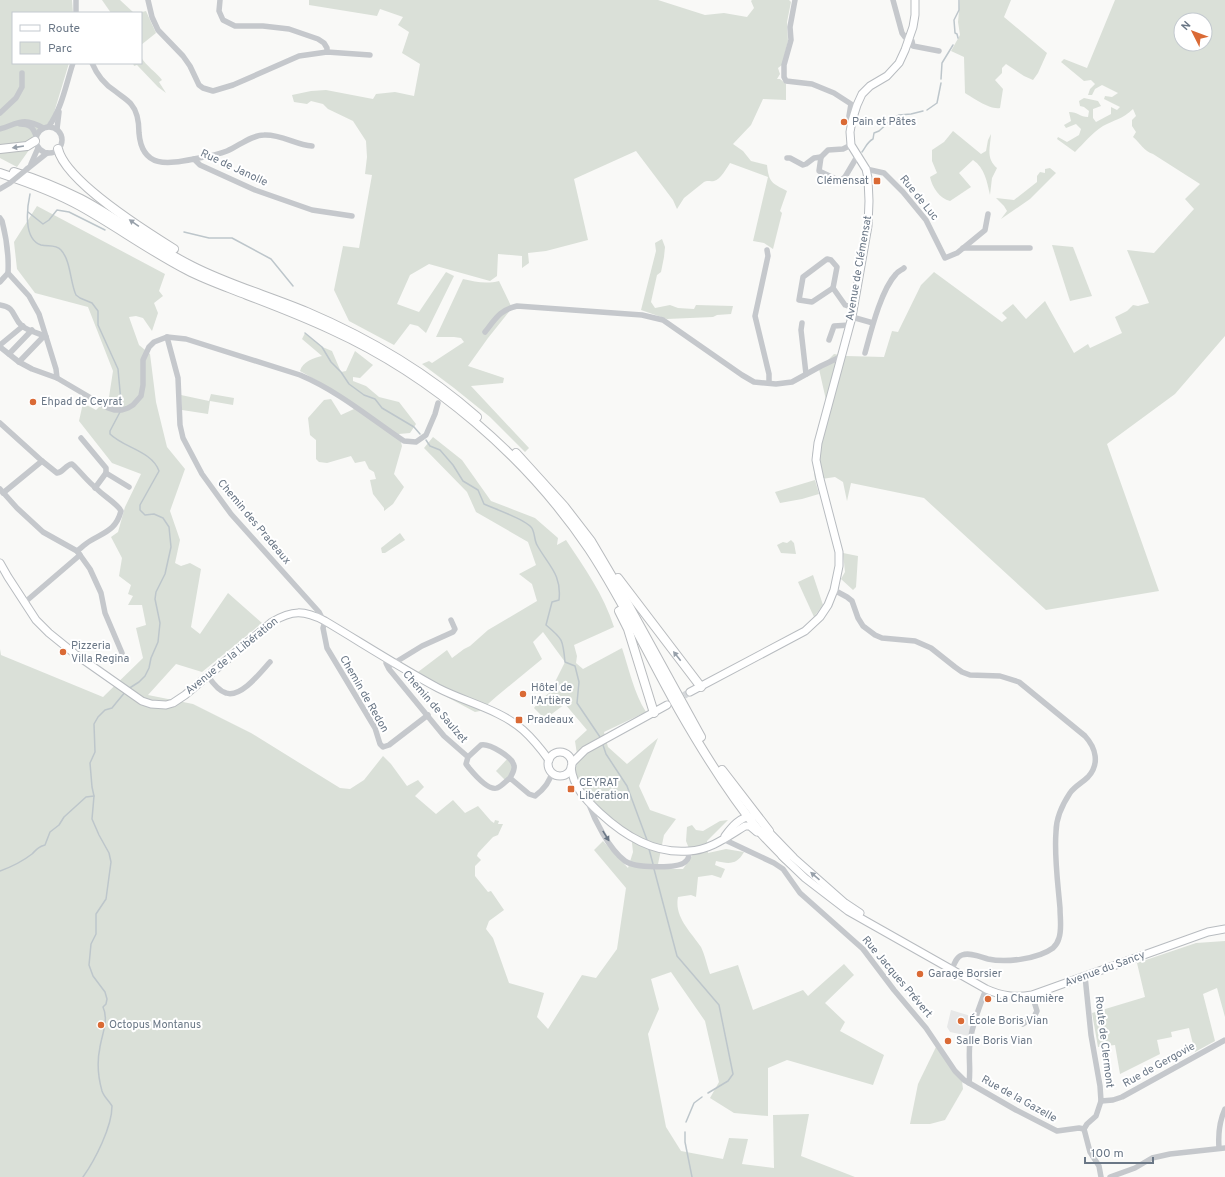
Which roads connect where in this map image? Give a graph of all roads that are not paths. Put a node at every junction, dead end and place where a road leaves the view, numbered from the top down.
1 (76, 0) edge
2 (148, 0) edge
3 (220, 0) edge
4 (795, 0) edge
5 (893, 0) edge
6 (915, 0) edge
7 (76, 12) edge
8 (909, 39) junction
9 (939, 51) dead end
10 (327, 52) junction
11 (370, 55) dead end
12 (73, 64) edge
13 (92, 64) edge
14 (22, 73) dead end
15 (60, 104) junction
16 (0, 113) edge
17 (852, 121) junction
18 (16, 124) junction
19 (46, 127) junction
20 (0, 129) edge
21 (57, 129) junction
22 (36, 141) junction
23 (851, 145) junction
24 (312, 146) dead end
25 (0, 149) edge
26 (58, 149) junction
27 (47, 153) junction
28 (858, 155) junction
29 (821, 157) junction
30 (787, 158) dead end
31 (194, 160) junction
32 (0, 168) edge
33 (27, 169) junction
34 (866, 169) junction
35 (0, 173) edge
36 (0, 189) edge
37 (988, 214) dead end
38 (352, 216) dead end
39 (0, 218) edge
40 (963, 248) junction
41 (1030, 248) dead end
42 (767, 250) dead end
43 (904, 268) dead end
44 (8, 274) junction
45 (0, 282) edge
46 (833, 288) junction
47 (278, 301) junction
48 (0, 305) edge
49 (854, 308) junction
50 (852, 317) junction
51 (802, 323) dead end
52 (873, 323) junction
53 (850, 325) junction
54 (23, 326) junction
55 (32, 330) junction
56 (486, 332) dead end
57 (45, 336) junction
58 (167, 337) junction
59 (829, 340) dead end
60 (0, 346) edge
61 (865, 353) dead end
62 (9, 354) junction
63 (840, 359) junction
64 (19, 362) junction
65 (806, 374) junction
66 (57, 378) junction
67 (769, 383) junction
68 (438, 403) dead end
69 (0, 423) edge
70 (81, 438) dead end
71 (42, 461) junction
72 (106, 473) junction
73 (129, 487) dead end
74 (95, 488) junction
75 (2, 491) edge
76 (592, 541) junction
77 (589, 549) junction
78 (78, 553) junction
79 (0, 563) edge
80 (834, 590) junction
81 (24, 603) junction
82 (322, 620) junction
83 (451, 620) dead end
84 (122, 653) dead end
85 (387, 658) junction
86 (270, 662) dead end
87 (395, 663) junction
88 (389, 669) junction
89 (208, 676) junction
90 (701, 687) junction
91 (690, 692) tunnel mouth
92 (667, 705) tunnel mouth
93 (654, 712) junction
94 (428, 715) junction
95 (539, 745) junction
96 (585, 750) junction
97 (556, 753) junction
98 (565, 753) junction
99 (468, 757) junction
100 (549, 760) junction
101 (571, 765) junction
102 (552, 772) junction
103 (560, 775) junction
104 (510, 778) junction
105 (581, 793) junction
106 (588, 802) junction
107 (749, 816) junction
108 (769, 832) junction
109 (723, 839) junction
110 (689, 851) junction
111 (786, 859) junction
112 (1225, 929) edge
113 (884, 931) junction
114 (952, 970) junction
115 (1085, 976) junction
116 (986, 988) junction
117 (1032, 994) junction
118 (1023, 1024) dead end
119 (1225, 1040) edge
120 (969, 1083) junction
121 (1101, 1102) junction
122 (1225, 1109) edge
123 (1083, 1127) junction
124 (1222, 1148) edge
125 (1101, 1177) edge
126 (1110, 1177) edge

1 - 7 street
2 - 10 street
3 - 10 street
4 - 17 street
5 - 8 street
6 - 8 main road
8 - 9 street
8 - 17 main road
10 - 11 street
12 - 15 street
13 - 31 street, Rue de Janolle
14 - 16 street
15 - 19 street
15 - 21 street
17 - 23 main road
18 - 19 street
18 - 20 street
18 - 22 street
19 - 21 street
19 - 22 street
21 - 26 street
22 -> 25 highway
22 - 27 street
22 - 33 street
23 - 28 main road, Avenue de Clémensat
23 - 29 street
24 - 31 street
26 - 27 street
47 -> 26 highway
27 - 33 street
28 - 29 street
28 - 34 main road, Avenue de Clémensat
29 - 30 street
31 - 38 street, Rue de Janolle
32 - 47 highway
33 - 36 street, bridge
34 - 40 street, Rue de Luc
34 - 49 main road, Avenue de Clémensat
35 - 77 highway
37 - 40 street, Rue de Luc
39 - 44 street
40 - 41 street, Rue de Luc
42 - 67 street
43 - 52 street
44 - 45 street
44 - 57 street
46 - 46 street
46 - 49 street
47 - 76 highway
48 - 54 street
49 - 50 main road, Avenue de Clémensat
50 - 52 street
50 - 53 main road, Avenue de Clémensat
51 - 65 street
52 - 61 street
53 - 59 street
53 - 63 main road, Avenue de Clémensat
54 - 55 street
54 - 60 street
55 - 57 street
55 - 62 street
56 - 67 street
57 - 64 street
57 - 66 street
58 - 66 street
58 - 68 street
58 - 82 street, Chemin des Pradeaux
60 - 62 street
62 - 64 street
63 - 65 street
63 - 80 main road, Avenue de Clémensat
64 - 66 street
65 - 67 street
69 - 71 street
70 - 72 street
71 - 74 street
71 - 75 street
72 - 73 street
72 - 74 street
74 - 78 street
75 - 78 street
90 -> 76 highway
76 - 108 highway
77 - 93 highway
77 - 107 highway
78 - 81 street
78 - 84 street
79 - 81 main road, Avenue de la Libération
80 - 90 main road, Avenue de Clémensat
80 - 114 street
81 - 89 main road, Avenue de la Libération
82 - 85 main road, Avenue de la Libération
82 - 89 main road, Avenue de la Libération
82 - 94 street, Chemin de Redon
83 - 87 street, Chemin de Saulzet
85 - 87 main road, Avenue de la Libération
85 - 88 street, Chemin de Saulzet
86 - 89 street
87 - 88 street, Chemin de Saulzet
87 - 95 main road, Avenue de la Libération
88 - 94 street, Chemin de Saulzet
90 - 91 main road, Avenue de Clémensat
92 - 93 main road
93 - 96 main road
94 - 99 street, Chemin de Saulzet
95 - 97 main road, Avenue de la Libération
95 - 100 main road, Avenue de la Libération
96 - 98 main road
96 - 101 main road
97 - 98 main road
97 - 100 main road
98 - 101 main road
99 - 104 street
99 - 104 street
100 - 102 main road
101 - 103 main road
101 - 105 main road
102 - 103 main road
102 - 104 street
103 - 105 main road
105 - 106 main road
106 - 110 main road
106 -> 110 street
107 - 108 main road
107 - 109 main road
107 - 111 highway
113 -> 108 main road
109 - 110 main road
109 - 111 main road
109 - 120 street, Rue Jacques Prévert
111 - 113 main road
112 - 115 main road, Avenue du Sancy
113 - 114 main road, Avenue du Sancy
114 - 116 main road, Avenue du Sancy
115 - 117 main road, Avenue du Sancy
115 - 121 street, Route de Clermont
116 - 117 main road, Avenue du Sancy
116 - 120 street
117 - 118 street
119 - 121 street, Rue de Gergovie
120 - 123 street, Rue de la Gazelle
121 - 123 street, Route de Clermont
122 - 124 street
123 - 125 street
124 - 126 street

